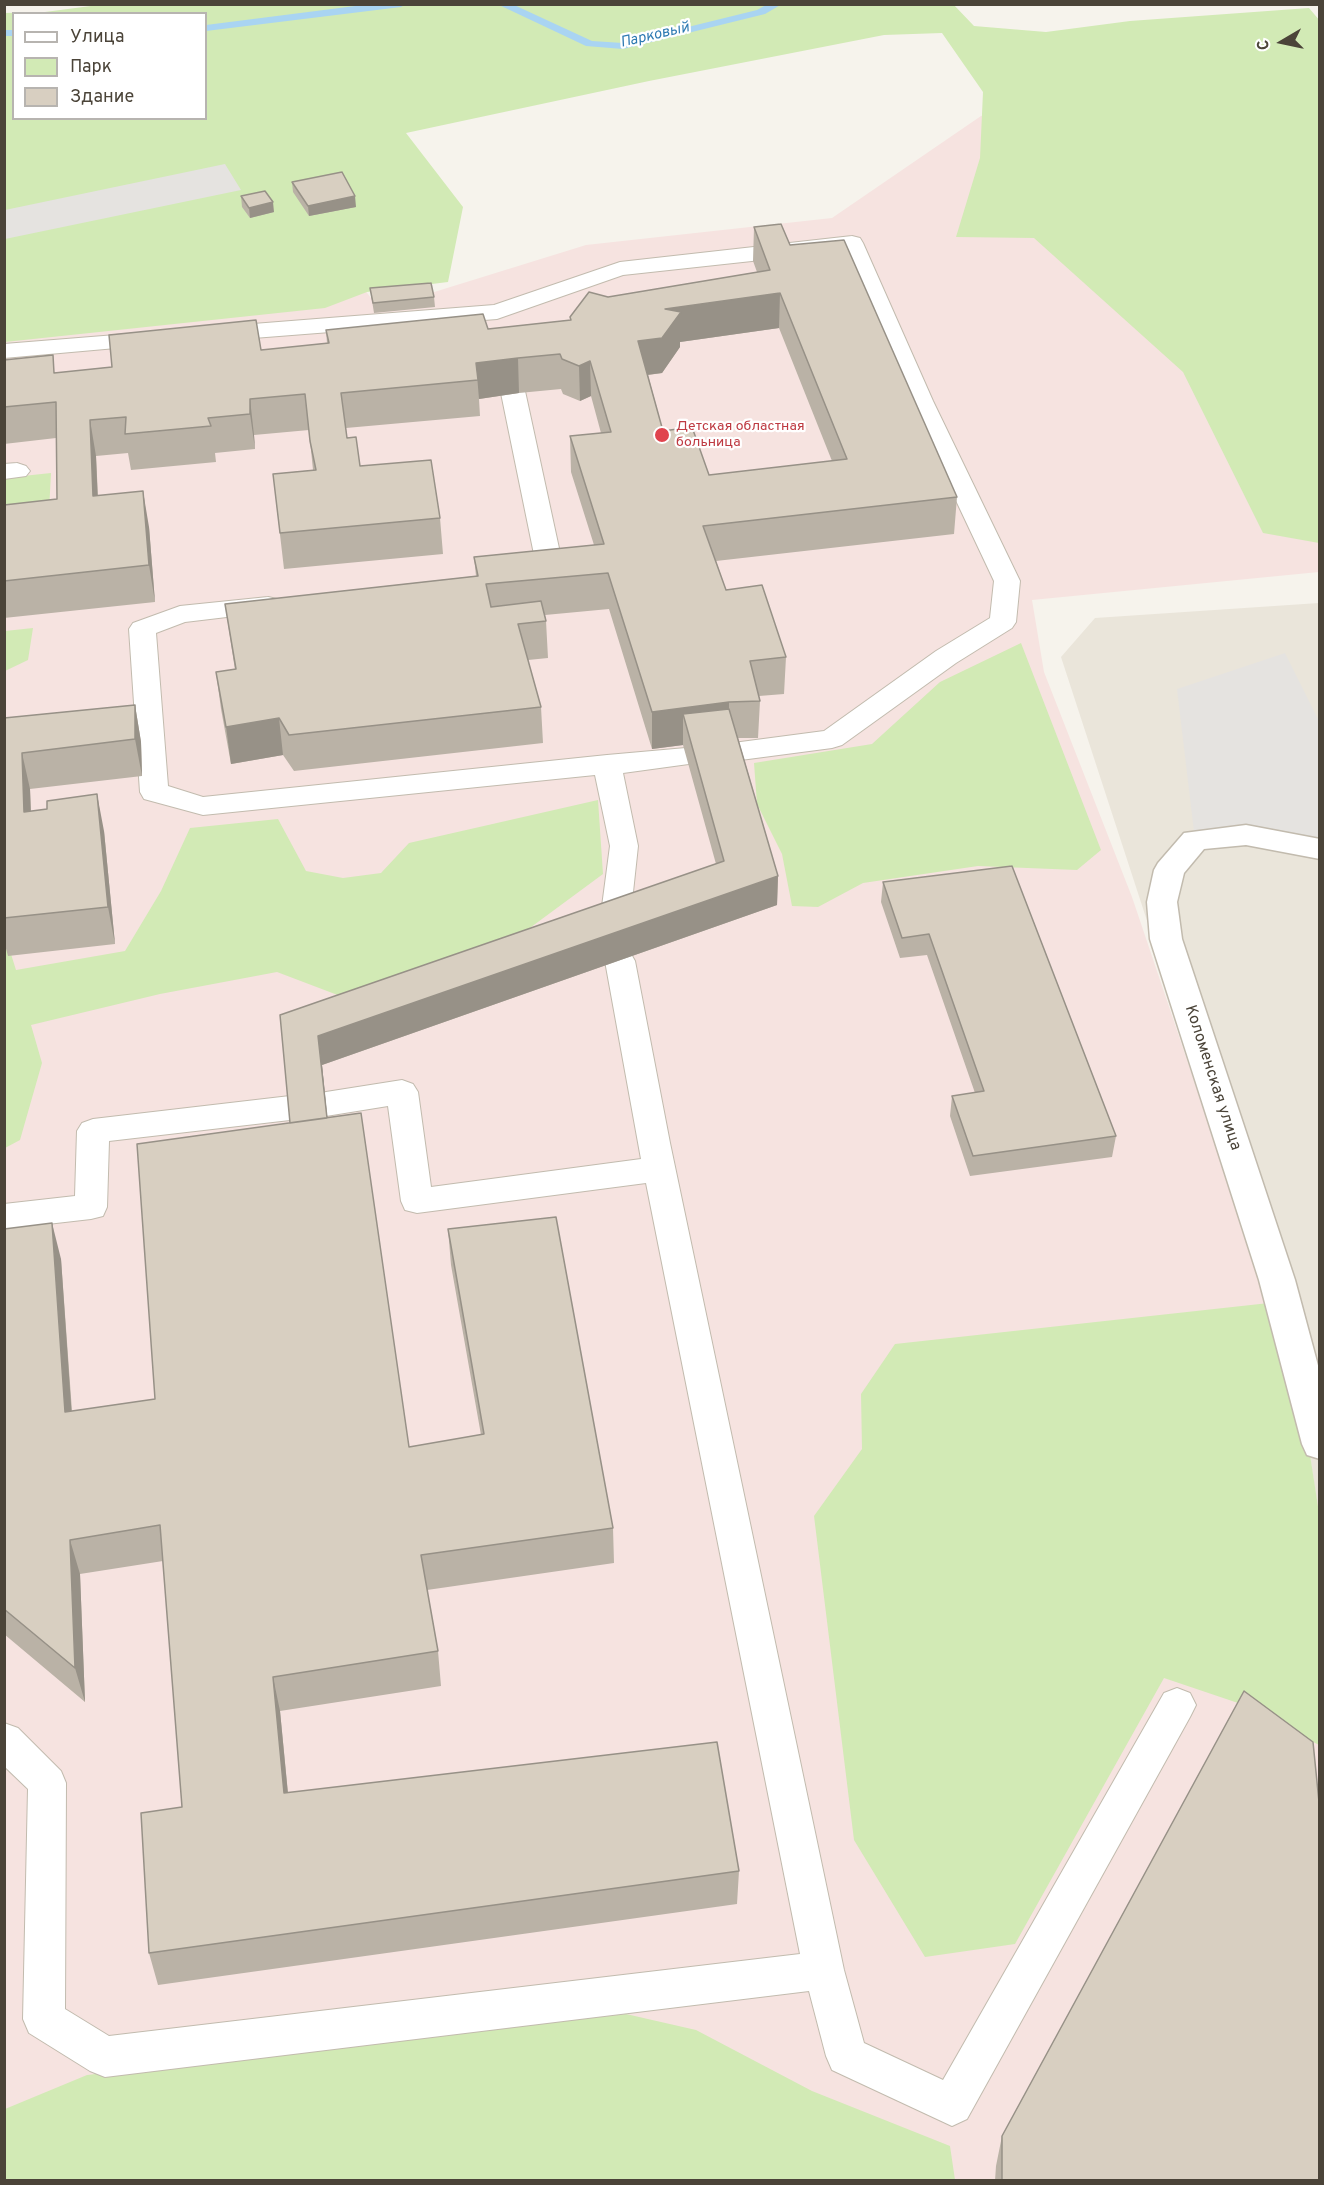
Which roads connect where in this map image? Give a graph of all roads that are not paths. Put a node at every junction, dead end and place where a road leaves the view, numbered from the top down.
1 (496, 312) junction
2 (4, 351) edge
3 (506, 580) edge
4 (296, 602) edge
5 (733, 752) edge
6 (686, 757) edge
7 (607, 764) junction
8 (1320, 849) edge
9 (326, 1104) edge
10 (290, 1108) edge
11 (660, 1169) junction
12 (4, 1217) edge
13 (1320, 1444) edge
14 (1177, 1705) dead end
15 (4, 1740) edge
16 (824, 1970) junction

1 - 2 lane
1 - 3 lane
1 - 5 lane
4 - 7 lane
6 - 7 lane
7 - 11 lane
8 - 13 street, Коломенская улица
9 - 11 lane
10 - 12 lane
11 - 16 lane
14 - 16 lane
15 - 16 lane

